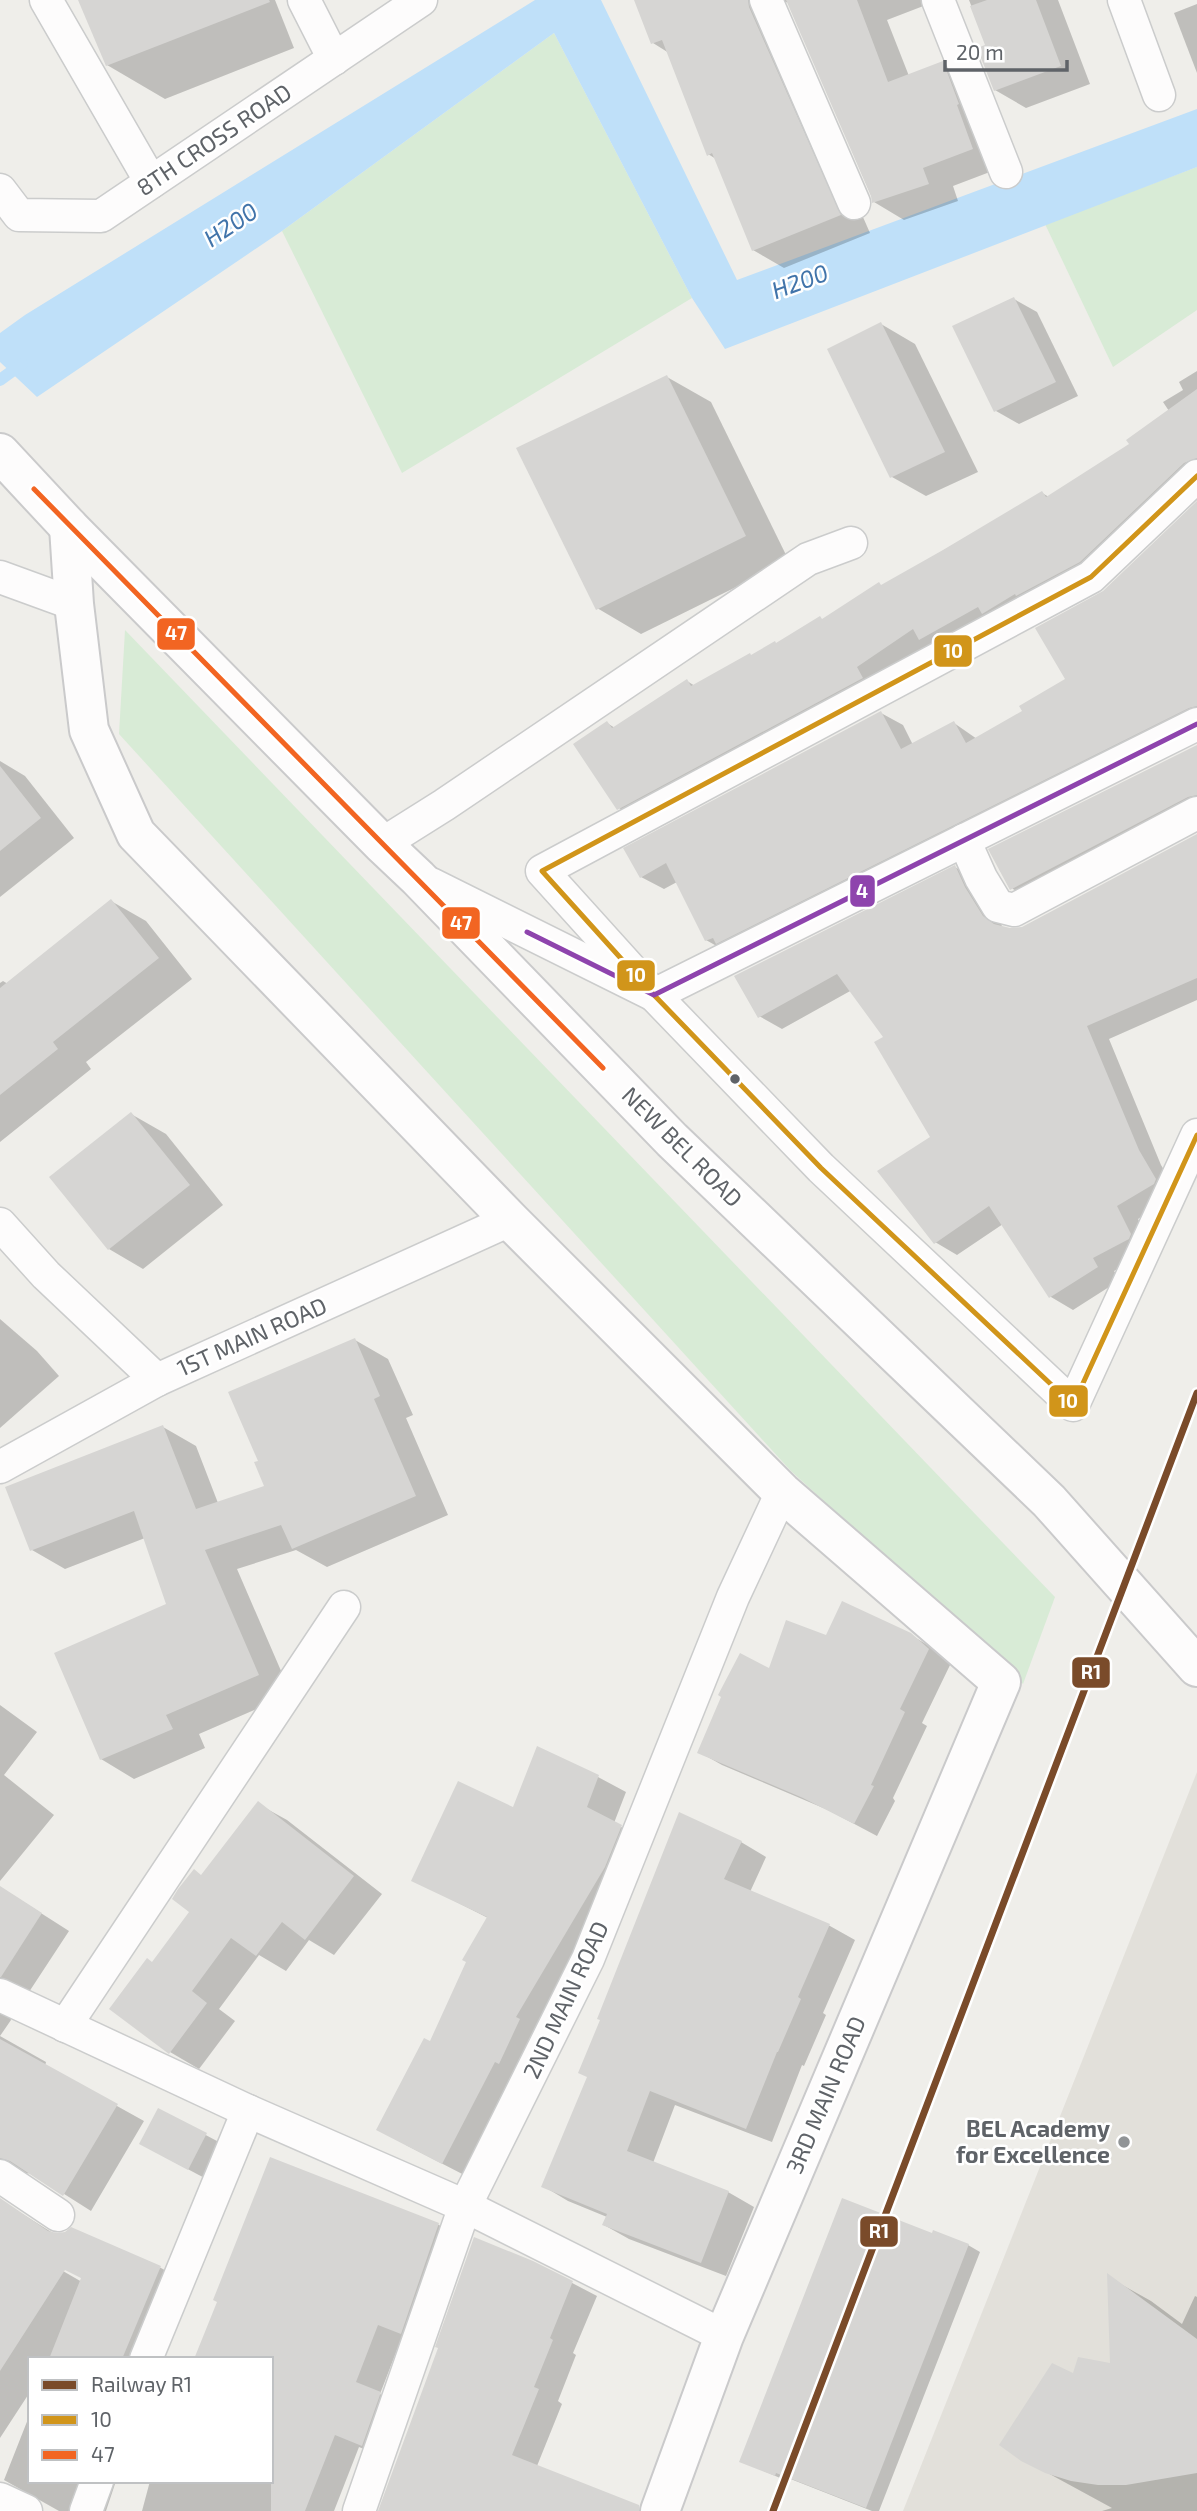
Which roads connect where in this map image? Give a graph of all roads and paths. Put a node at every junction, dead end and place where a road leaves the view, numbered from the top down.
1 (46, 0) edge
2 (304, 0) edge
3 (421, 0) edge
4 (766, 0) edge
5 (937, 0) edge
6 (1124, 0) edge
7 (334, 58) junction
8 (1159, 95) dead end
9 (1006, 172) dead end
10 (151, 182) junction
11 (0, 190) edge
12 (854, 203) dead end
13 (0, 453) edge
14 (1197, 476) edge
15 (69, 527) junction
16 (851, 543) dead end
17 (0, 578) edge
18 (74, 604) junction
19 (1197, 724) edge
20 (1197, 813) edge
21 (964, 840) junction
22 (382, 844) junction
23 (418, 878) junction
24 (654, 995) junction
25 (1197, 1135) edge
26 (510, 1220) junction
27 (0, 1224) edge
28 (158, 1380) junction
29 (0, 1467) edge
30 (782, 1492) junction
31 (344, 1606) dead end
32 (1197, 1667) edge
33 (0, 1996) edge
34 (65, 2026) junction
35 (248, 2111) junction
36 (0, 2176) edge
37 (466, 2206) junction
38 (58, 2215) dead end
39 (724, 2336) junction
40 (147, 2357) edge
41 (96, 2483) edge
42 (0, 2499) edge
43 (26, 2511) edge
44 (86, 2511) edge
45 (359, 2511) edge
46 (660, 2511) edge

1 - 10 street
2 - 7 street
3 - 7 street, 8TH CROSS ROAD
4 - 12 street
5 - 9 street
6 - 8 street
7 - 10 street, 8TH CROSS ROAD
10 - 11 street, 8TH CROSS ROAD
13 - 15 street, NEW BEL ROAD
14 - 24 street
15 - 18 street
15 - 22 street, NEW BEL ROAD
16 - 22 street
17 - 18 street
18 - 26 street
19 - 21 street
20 - 21 street
21 - 24 street
22 - 23 street, NEW BEL ROAD
23 - 24 street
23 - 32 street, NEW BEL ROAD
24 - 25 street
26 - 28 street, 1ST MAIN ROAD
26 - 30 street
27 - 28 street
28 - 29 street, 1ST MAIN ROAD
30 - 37 street, 2ND MAIN ROAD
30 - 39 street, 3RD MAIN ROAD
31 - 34 street
33 - 34 street
34 - 35 street
35 - 37 street
35 - 40 street
36 - 38 street
37 - 39 street
37 - 45 street, 2ND MAIN ROAD
39 - 46 street, 3RD MAIN ROAD
41 - 44 street
42 - 43 street

